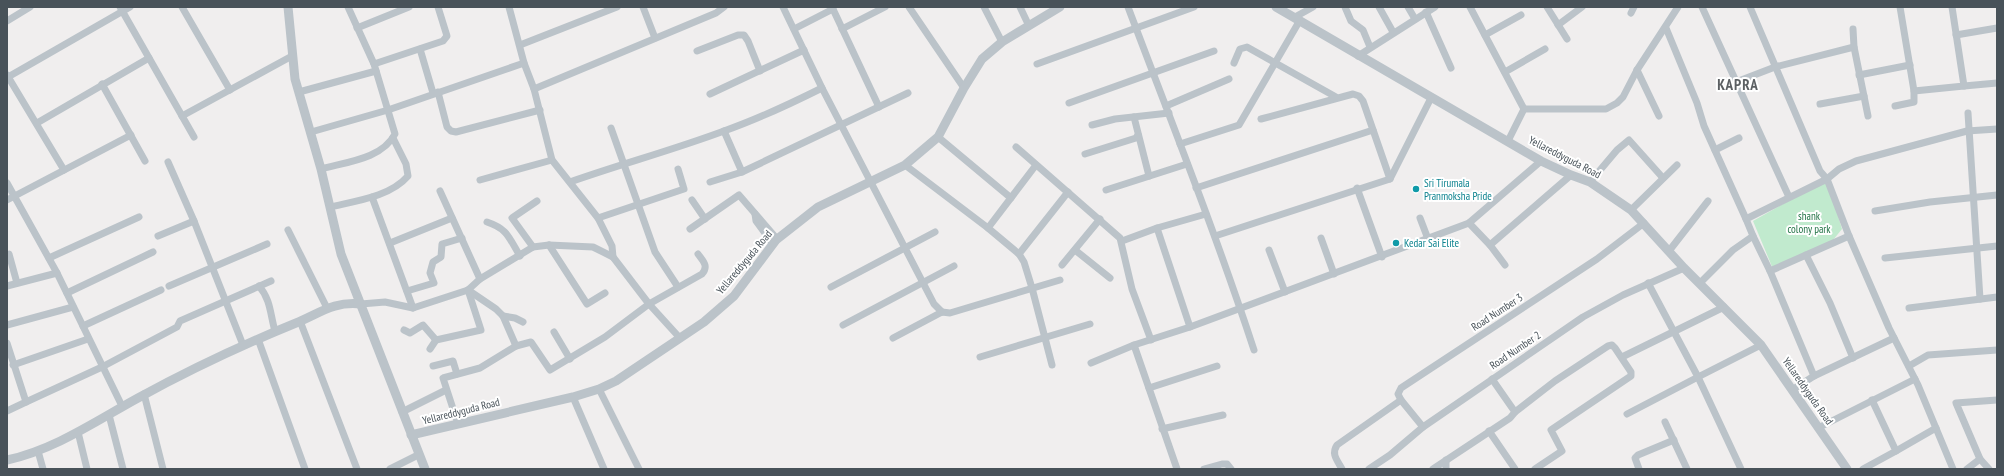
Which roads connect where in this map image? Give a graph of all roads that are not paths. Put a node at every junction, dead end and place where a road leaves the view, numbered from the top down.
1 (30, 7) edge
2 (130, 7) edge
3 (182, 7) edge
4 (288, 7) edge
5 (348, 7) edge
6 (409, 7) edge
7 (438, 7) edge
8 (509, 7) edge
9 (617, 7) edge
10 (644, 7) edge
11 (724, 7) edge
12 (783, 7) edge
13 (885, 7) edge
14 (909, 7) edge
15 (984, 7) edge
16 (1020, 7) edge
17 (1060, 7) edge
18 (1128, 7) edge
19 (1194, 7) edge
20 (1276, 7) edge
21 (1313, 7) edge
22 (1345, 7) edge
23 (1379, 7) edge
24 (1408, 7) edge
25 (1435, 7) edge
26 (1470, 7) edge
27 (1547, 7) edge
28 (1582, 7) edge
29 (1678, 7) edge
30 (1702, 7) edge
31 (1750, 7) edge
32 (1900, 7) edge
33 (1952, 7) edge
34 (832, 8) edge
35 (122, 9) edge
36 (1426, 12) junction
37 (1521, 15) dead end
38 (1297, 18) junction
39 (1414, 19) junction
40 (7, 20) edge
41 (1558, 25) junction
42 (1029, 26) junction
43 (357, 28) junction
44 (1666, 28) junction
45 (1997, 28) edge
46 (794, 29) junction
47 (842, 29) junction
48 (1137, 29) junction
49 (1853, 29) dead end
50 (1393, 32) junction
51 (1486, 35) junction
52 (1956, 35) junction
53 (655, 38) junction
54 (1567, 39) dead end
55 (1002, 42) junction
56 (520, 45) junction
57 (1370, 47) junction
58 (1854, 47) junction
59 (420, 49) junction
60 (1545, 49) dead end
61 (804, 50) junction
62 (697, 51) dead end
63 (1214, 51) dead end
64 (292, 56) junction
65 (1358, 56) junction
66 (149, 58) junction
67 (1275, 62) junction
68 (524, 63) junction
69 (1234, 63) dead end
70 (1037, 64) dead end
71 (1910, 65) junction
72 (1774, 67) junction
73 (375, 68) junction
74 (1451, 68) dead end
75 (1637, 70) junction
76 (760, 71) junction
77 (1505, 72) junction
78 (1152, 73) junction
79 (1859, 75) junction
80 (7, 76) edge
81 (1229, 79) dead end
82 (1736, 82) junction
83 (1997, 83) edge
84 (102, 84) junction
85 (965, 85) junction
86 (1964, 86) junction
87 (822, 88) junction
88 (534, 89) junction
89 (230, 90) junction
90 (1914, 91) junction
91 (299, 92) junction
92 (435, 93) junction
93 (908, 93) dead end
94 (710, 94) dead end
95 (1864, 96) junction
96 (1336, 97) junction
97 (1431, 98) junction
98 (1069, 103) dead end
99 (1820, 104) dead end
100 (1166, 106) junction
101 (1895, 106) dead end
102 (878, 107) junction
103 (1524, 109) junction
104 (388, 110) junction
105 (540, 110) junction
106 (1968, 113) dead end
107 (1169, 114) junction
108 (182, 116) junction
109 (1659, 116) dead end
110 (1868, 116) dead end
111 (1134, 117) junction
112 (1261, 119) dead end
113 (36, 123) junction
114 (842, 125) junction
115 (1092, 125) dead end
116 (611, 128) dead end
117 (1997, 129) edge
118 (1373, 130) junction
119 (1970, 131) junction
120 (311, 132) junction
121 (724, 132) junction
122 (131, 135) junction
123 (1138, 135) junction
124 (194, 137) dead end
125 (938, 137) junction
126 (393, 138) junction
127 (1739, 138) dead end
128 (1508, 141) junction
129 (1180, 144) junction
130 (1016, 147) dead end
131 (1715, 150) junction
132 (1085, 154) dead end
133 (552, 160) junction
134 (1541, 160) junction
135 (145, 161) dead end
136 (168, 162) dead end
137 (624, 163) junction
138 (1187, 164) junction
139 (906, 165) junction
140 (1036, 165) junction
141 (1676, 165) dead end
142 (321, 169) junction
143 (678, 169) dead end
144 (64, 170) junction
145 (742, 172) junction
146 (1571, 175) junction
147 (1149, 176) junction
148 (1663, 178) junction
149 (1390, 179) junction
150 (1827, 179) junction
151 (480, 180) dead end
152 (872, 180) junction
153 (570, 182) junction
154 (710, 182) dead end
155 (1590, 182) junction
156 (7, 183) edge
157 (1196, 188) junction
158 (1357, 188) junction
159 (1106, 190) dead end
160 (440, 191) dead end
161 (1068, 192) junction
162 (1997, 195) edge
163 (15, 196) junction
164 (372, 197) junction
165 (1011, 198) junction
166 (1789, 198) junction
167 (1974, 198) junction
168 (7, 200) edge
169 (537, 200) dead end
170 (692, 200) dead end
171 (1708, 201) dead end
172 (638, 206) junction
173 (330, 207) junction
174 (1631, 210) junction
175 (1875, 211) dead end
176 (1206, 214) junction
177 (139, 217) dead end
178 (452, 218) junction
179 (598, 218) junction
180 (1420, 218) dead end
181 (1746, 218) junction
182 (705, 219) junction
183 (1100, 219) junction
184 (194, 221) junction
185 (486, 222) dead end
186 (1469, 223) junction
187 (1644, 223) junction
188 (988, 228) junction
189 (1157, 228) junction
190 (690, 229) dead end
191 (288, 230) dead end
192 (935, 232) dead end
193 (158, 236) dead end
194 (1215, 236) junction
195 (1753, 236) junction
196 (1849, 236) junction
197 (462, 238) junction
198 (1120, 238) junction
199 (1321, 238) dead end
200 (1428, 239) junction
201 (775, 241) junction
202 (390, 243) junction
203 (267, 244) dead end
204 (549, 245) junction
205 (1490, 245) junction
206 (1997, 246) edge
207 (533, 247) junction
208 (906, 247) junction
209 (1977, 248) junction
210 (1075, 250) junction
211 (1269, 250) dead end
212 (1669, 251) junction
213 (153, 252) dead end
214 (9, 254) dead end
215 (698, 254) dead end
216 (1019, 254) junction
217 (1806, 255) junction
218 (520, 256) junction
219 (613, 257) junction
220 (1382, 257) junction
221 (49, 258) junction
222 (1885, 258) dead end
223 (1062, 265) dead end
224 (1505, 265) dead end
225 (954, 266) dead end
226 (214, 268) junction
227 (1684, 268) junction
228 (1770, 271) junction
229 (56, 273) junction
230 (1334, 274) junction
231 (1110, 278) dead end
232 (480, 279) junction
233 (1060, 280) dead end
234 (271, 281) dead end
235 (924, 282) junction
236 (17, 283) junction
237 (1648, 283) junction
238 (1700, 283) junction
239 (7, 286) edge
240 (169, 286) dead end
241 (259, 286) junction
242 (831, 287) dead end
243 (678, 288) junction
244 (1032, 288) junction
245 (161, 290) dead end
246 (468, 290) junction
247 (407, 291) junction
248 (1285, 292) junction
249 (67, 293) junction
250 (605, 293) dead end
251 (1997, 297) edge
252 (1980, 299) junction
253 (227, 300) junction
254 (361, 304) junction
255 (649, 304) junction
256 (73, 306) junction
257 (1724, 307) junction
258 (327, 308) junction
259 (413, 308) junction
260 (1240, 308) junction
261 (1910, 308) dead end
262 (942, 312) junction
263 (503, 316) junction
264 (300, 321) junction
265 (522, 322) dead end
266 (1090, 324) dead end
267 (7, 325) edge
268 (843, 325) dead end
269 (82, 326) junction
270 (1190, 326) junction
271 (404, 330) dead end
272 (275, 331) junction
273 (1674, 331) junction
274 (554, 332) dead end
275 (1044, 337) junction
276 (678, 338) junction
277 (893, 338) dead end
278 (1894, 338) junction
279 (88, 339) junction
280 (258, 339) junction
281 (436, 340) junction
282 (1151, 340) junction
283 (7, 343) edge
284 (1134, 345) junction
285 (1761, 345) junction
286 (243, 346) junction
287 (516, 346) junction
288 (430, 350) dead end
289 (1254, 350) dead end
290 (1997, 350) edge
291 (980, 357) dead end
292 (1622, 358) junction
293 (1852, 358) junction
294 (570, 359) junction
295 (1090, 363) dead end
296 (13, 365) junction
297 (1052, 365) dead end
298 (433, 366) dead end
299 (1217, 366) dead end
300 (1909, 366) junction
301 (102, 367) junction
302 (457, 374) junction
303 (1814, 376) junction
304 (1698, 377) junction
305 (1492, 379) junction
306 (1915, 379) junction
307 (1149, 388) junction
308 (599, 389) junction
309 (446, 390) junction
310 (1792, 390) junction
311 (144, 394) junction
312 (573, 397) junction
313 (1400, 400) junction
314 (1872, 400) junction
315 (1997, 400) edge
316 (26, 402) junction
317 (122, 406) junction
318 (7, 411) edge
319 (402, 412) junction
320 (1515, 412) junction
321 (1627, 414) dead end
322 (109, 415) junction
323 (1223, 415) dead end
324 (1665, 422) dead end
325 (458, 424) junction
326 (1423, 427) junction
327 (1818, 428) junction
328 (1936, 428) junction
329 (1162, 429) junction
330 (78, 432) junction
331 (1489, 432) junction
332 (411, 435) junction
333 (1674, 440) junction
334 (38, 451) junction
335 (1896, 451) junction
336 (418, 455) junction
337 (1980, 459) junction
338 (7, 460) edge
339 (1446, 460) junction
340 (1378, 466) edge
341 (43, 469) edge
342 (87, 469) edge
343 (123, 469) edge
344 (163, 469) edge
345 (305, 469) edge
346 (357, 469) edge
347 (390, 469) edge
348 (425, 469) edge
349 (604, 469) edge
350 (639, 469) edge
351 (1177, 469) edge
352 (1204, 469) edge
353 (1231, 469) edge
354 (1342, 469) edge
355 (1368, 469) edge
356 (1432, 469) edge
357 (1446, 469) edge
358 (1515, 469) edge
359 (1535, 469) edge
360 (1639, 469) edge
361 (1687, 469) edge
362 (1741, 469) edge
363 (1848, 469) edge
364 (1864, 469) edge
365 (1953, 469) edge
366 (1967, 469) edge
367 (1989, 469) edge

1 - 40 street
2 - 35 street
3 - 89 street
4 - 64 street
5 - 43 street
6 - 43 street
7 - 59 street
8 - 56 street
9 - 56 street
10 - 53 street
11 - 53 street
12 - 46 street
13 - 47 street
14 - 85 street
15 - 55 street
16 - 42 street
17 - 42 street, Yellareddyguda Road
18 - 48 street
19 - 48 street
20 - 38 street, Yellareddyguda Road
21 - 38 street
22 - 57 street
23 - 50 street
24 - 39 street
25 - 36 street
26 - 51 street
27 - 41 street
28 - 41 street
29 - 44 street
30 - 82 street
31 - 72 street
32 - 71 street
33 - 52 street
34 - 46 street
34 - 47 street
35 - 66 street
35 - 80 street
36 - 39 street
36 - 74 street
37 - 51 street
38 - 65 street, Yellareddyguda Road
38 - 67 street
39 - 50 street
41 - 54 street
42 - 55 street, Yellareddyguda Road
43 - 73 street
44 - 75 street
44 - 131 street
45 - 52 street
46 - 61 street
47 - 102 street
48 - 70 street
48 - 78 street
49 - 58 street
50 - 57 street
51 - 77 street
52 - 86 street
53 - 88 street
55 - 85 street, Yellareddyguda Road
56 - 68 street
57 - 65 street
58 - 72 street
58 - 79 street
59 - 73 street
59 - 92 street
60 - 77 street
61 - 76 street
61 - 87 street
62 - 76 street
63 - 78 street
64 - 89 street
64 - 91 street
65 - 97 street, Yellareddyguda Road
66 - 84 street
66 - 108 street
67 - 69 street
67 - 96 street
67 - 129 street
68 - 88 street
68 - 92 street
71 - 79 street
71 - 90 street
72 - 82 street
72 - 150 street
73 - 91 street
73 - 104 street
75 - 103 street
75 - 109 street
76 - 94 street
77 - 103 street
78 - 98 street
78 - 100 street
79 - 95 street
80 - 113 street
81 - 100 street
82 - 166 street
83 - 86 street
84 - 113 street
84 - 122 street
85 - 125 street, Yellareddyguda Road
86 - 90 street
87 - 114 street
87 - 121 street
88 - 105 street
89 - 108 street
90 - 101 street
91 - 120 street
92 - 104 street
92 - 105 street
93 - 102 street
95 - 99 street
95 - 110 street
96 - 112 street
96 - 118 street
97 - 128 street, Yellareddyguda Road
97 - 149 street
100 - 107 street
102 - 114 street
103 - 128 street
104 - 120 street
104 - 126 street
105 - 133 street
106 - 119 street
107 - 111 street
107 - 129 street
108 - 124 street
111 - 115 street
111 - 123 street
113 - 144 street
114 - 145 street
114 - 152 street
116 - 137 street
117 - 119 street
118 - 149 street
118 - 157 street
119 - 150 street
119 - 167 street
120 - 142 street
121 - 137 street
121 - 145 street
122 - 135 street
122 - 144 street
123 - 132 street
123 - 147 street
125 - 139 street, Yellareddyguda Road
125 - 165 street
126 - 142 street
126 - 164 street
127 - 131 street
128 - 134 street, Yellareddyguda Road
129 - 138 street
130 - 140 street
131 - 181 street
133 - 151 street
133 - 153 street
134 - 146 street, Yellareddyguda Road
134 - 186 street
136 - 184 street
137 - 153 street
137 - 172 street
138 - 147 street
138 - 157 street
139 - 152 street, Yellareddyguda Road
139 - 188 street
140 - 161 street
140 - 165 street
141 - 148 street
142 - 173 street
143 - 172 street
144 - 163 street
145 - 154 street
146 - 155 street, Yellareddyguda Road
146 - 205 street
147 - 159 street
148 - 155 street
148 - 174 street
149 - 158 street
150 - 166 street
150 - 196 street
152 - 201 street, Yellareddyguda Road
152 - 208 street
153 - 179 street
155 - 174 street, Yellareddyguda Road
156 - 163 street
157 - 176 street
158 - 194 street
158 - 220 street
160 - 178 street
161 - 183 street
161 - 216 street
162 - 167 street
163 - 168 street
163 - 221 street
164 - 173 street
164 - 202 street
165 - 188 street
166 - 181 street
167 - 175 street
167 - 209 street
169 - 207 street
170 - 182 street
171 - 212 street
172 - 179 street
172 - 243 street
173 - 254 street
174 - 187 street, Yellareddyguda Road
176 - 189 street
176 - 194 street
177 - 221 street
178 - 197 street
178 - 202 street
179 - 219 street
180 - 200 street
181 - 195 street
182 - 190 street
182 - 201 street
183 - 198 street
183 - 210 street
184 - 193 street
184 - 226 street
185 - 218 street
186 - 200 street
186 - 205 street
187 - 212 street, Yellareddyguda Road
187 - 313 street, Road Number 3
188 - 216 street
189 - 198 street
189 - 270 street
191 - 258 street
192 - 208 street
194 - 260 street
195 - 228 street
195 - 238 street
196 - 217 street
196 - 278 street
197 - 232 street
197 - 247 street
198 - 282 street
199 - 230 street
200 - 220 street
201 - 276 street, Yellareddyguda Road
202 - 247 street
203 - 226 street
204 - 207 street
204 - 219 street
204 - 250 street
205 - 224 street
206 - 209 street
207 - 218 street
208 - 235 street
208 - 242 street
209 - 222 street
209 - 252 street
210 - 223 street
210 - 231 street
211 - 248 street
212 - 227 street, Yellareddyguda Road
213 - 249 street
214 - 236 street
215 - 243 street
216 - 244 street
217 - 228 street
217 - 293 street
218 - 232 street
219 - 255 street
220 - 230 street
221 - 229 street
225 - 235 street
226 - 240 street
226 - 253 street
227 - 237 street, Road Number 2
227 - 238 street, Yellareddyguda Road
228 - 303 street
229 - 236 street
229 - 249 street
230 - 248 street
232 - 246 street
233 - 244 street
234 - 241 street
235 - 262 street
235 - 268 street
236 - 239 street
237 - 273 street
237 - 305 street, Road Number 2
238 - 257 street, Yellareddyguda Road
241 - 253 street
241 - 272 street
243 - 255 street
244 - 262 street
244 - 275 street
245 - 269 street
246 - 259 street
246 - 263 street
246 - 281 street
247 - 259 street
248 - 260 street
249 - 256 street
251 - 252 street
252 - 261 street
253 - 286 street
253 - 301 street
254 - 258 street
254 - 259 street
254 - 319 street
255 - 276 street
255 - 294 street
256 - 267 street
256 - 269 street
257 - 273 street
257 - 285 street, Yellareddyguda Road
258 - 264 street
260 - 270 street
260 - 289 street
262 - 277 street
263 - 265 street
263 - 287 street
264 - 272 street
264 - 346 street
266 - 275 street
269 - 279 street
270 - 282 street
271 - 281 street
272 - 280 street
273 - 292 street
273 - 304 street
274 - 294 street
275 - 291 street
275 - 297 street
276 - 308 street, Yellareddyguda Road
278 - 293 street
278 - 300 street
279 - 296 street
279 - 301 street
280 - 286 street
280 - 345 street
281 - 288 street
282 - 284 street
283 - 296 street
284 - 295 street
284 - 307 street
285 - 304 street
285 - 310 street, Yellareddyguda Road
286 - 311 street
287 - 294 street
287 - 302 street
290 - 300 street
292 - 320 street
292 - 359 street
293 - 303 street
296 - 316 street
298 - 302 street
299 - 307 street
300 - 306 street
301 - 316 street
301 - 317 street
302 - 309 street
303 - 310 street
304 - 321 street
304 - 362 street
305 - 320 street
305 - 326 street, Road Number 2
306 - 314 street
306 - 328 street
307 - 329 street
308 - 312 street, Yellareddyguda Road
308 - 350 street
309 - 319 street
309 - 325 street
310 - 327 street, Yellareddyguda Road
311 - 317 street
311 - 344 street
312 - 325 street, Yellareddyguda Road
312 - 349 street
313 - 326 street
313 - 354 street
314 - 327 street
314 - 335 street
315 - 337 street
316 - 318 street
317 - 322 street
319 - 332 street
320 - 331 street
322 - 330 street
322 - 343 street
323 - 329 street
324 - 333 street
325 - 332 street, Yellareddyguda Road
326 - 340 street, Road Number 2
327 - 363 street, Yellareddyguda Road
328 - 335 street
328 - 365 street
329 - 351 street
330 - 334 street
330 - 342 street
331 - 339 street
331 - 358 street
332 - 336 street
333 - 360 street
333 - 361 street
334 - 338 street
334 - 341 street
335 - 364 street
336 - 347 street
336 - 348 street
337 - 366 street
337 - 367 street
339 - 356 street
339 - 357 street
340 - 355 street, Road Number 2
352 - 353 street

